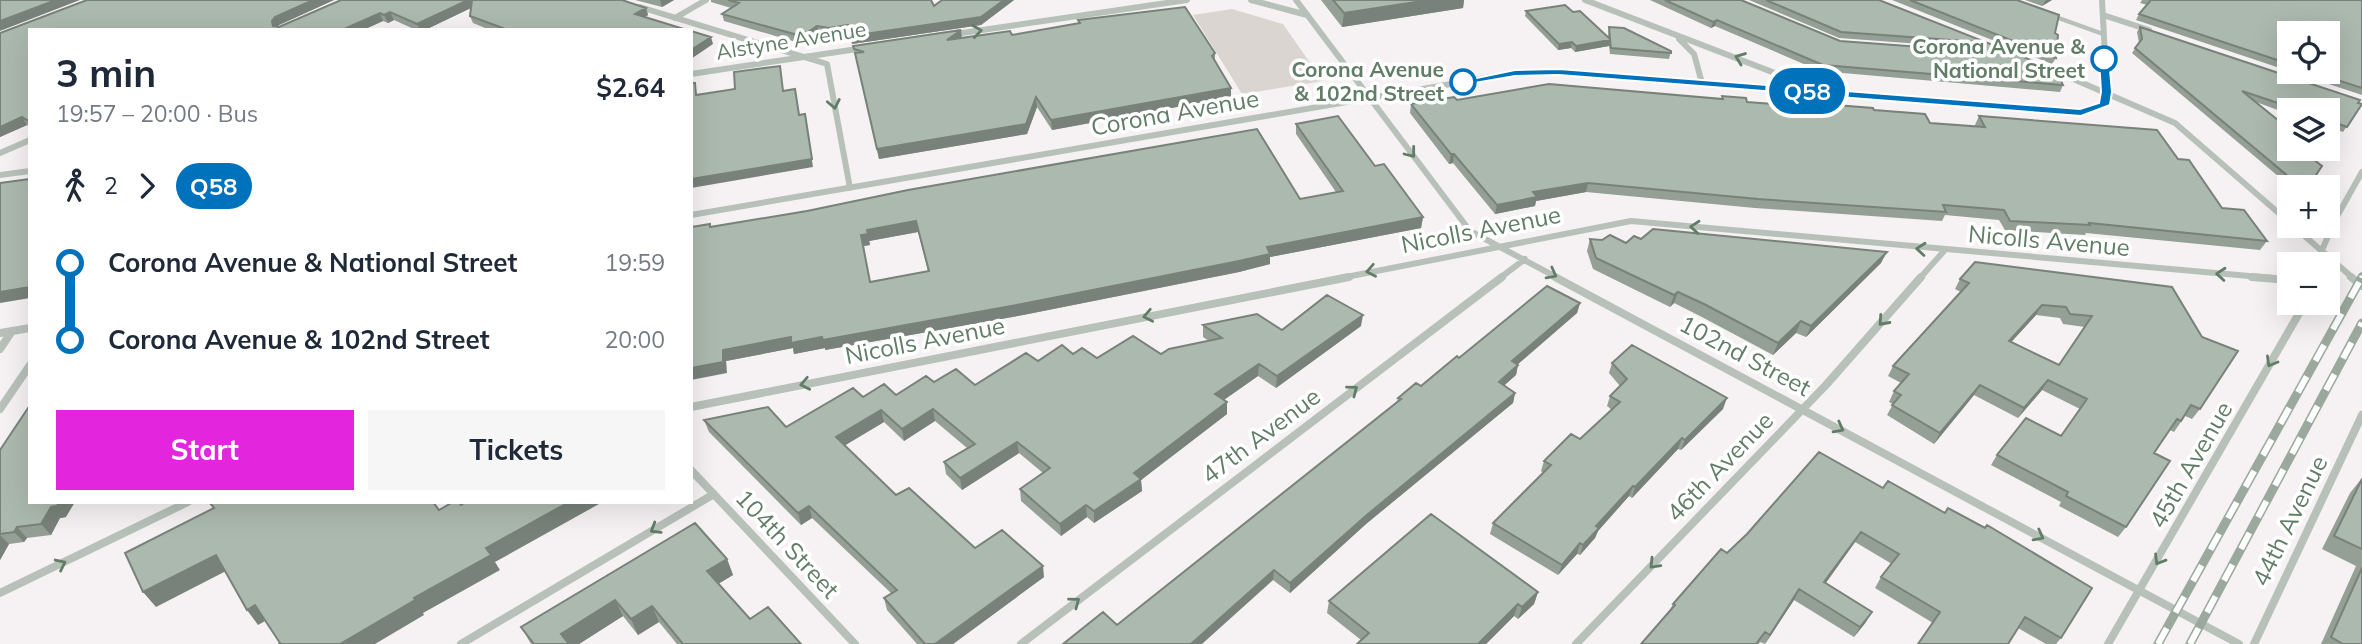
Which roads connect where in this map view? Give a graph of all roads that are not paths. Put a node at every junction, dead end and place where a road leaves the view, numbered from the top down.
1 (706, 0) edge
2 (1187, 0) edge
3 (1251, 0) edge
4 (1296, 0) edge
5 (1586, 0) edge
6 (2102, 0) edge
7 (630, 4) edge
8 (2049, 14) edge
9 (1307, 15) junction
10 (2103, 15) junction
11 (675, 18) junction
12 (2155, 32) edge
13 (2103, 34) junction
14 (949, 35) edge
15 (1672, 35) junction
16 (866, 47) edge
17 (800, 57) junction
18 (2036, 63) edge
19 (693, 74) edge
20 (1702, 83) junction
21 (2107, 92) junction
22 (1826, 93) junction
23 (1369, 99) junction
24 (28, 141) edge
25 (0, 153) edge
26 (28, 171) edge
27 (2362, 172) edge
28 (0, 175) edge
29 (850, 188) junction
30 (2277, 212) edge
31 (693, 215) edge
32 (2307, 238) edge
33 (1499, 245) junction
34 (2321, 250) junction
35 (1944, 251) junction
36 (1525, 259) junction
37 (2277, 279) edge
38 (2362, 286) edge
39 (2298, 315) edge
40 (28, 328) edge
41 (12, 331) junction
42 (0, 333) edge
43 (0, 349) edge
44 (28, 368) edge
45 (693, 407) edge
46 (0, 409) edge
47 (1803, 409) junction
48 (2362, 415) edge
49 (693, 472) edge
50 (714, 494) junction
51 (184, 504) edge
52 (2140, 591) junction
53 (0, 593) edge
54 (461, 644) edge
55 (855, 644) edge
56 (1021, 644) edge
57 (1576, 644) edge
58 (2108, 644) edge
59 (2239, 644) edge
60 (2254, 644) edge

1 - 11 street
14 -> 2 street
3 - 9 street
4 - 9 street, 102nd Street
5 - 15 street
6 - 10 street
7 - 11 street
8 - 13 lane
9 - 23 street, 102nd Street
10 - 12 street
10 - 13 street
11 - 17 street
13 - 21 street
15 - 20 street
22 -> 15 street
16 - 17 street, Alstyne Avenue
17 - 19 street, Alstyne Avenue
17 -> 29 street
18 - 21 street
20 - 22 street, Corona Avenue
20 - 23 street, Corona Avenue
21 - 22 street, Corona Avenue
21 - 30 street
23 - 29 street, Corona Avenue
23 -> 33 street, 102nd Street
24 - 25 street
26 - 28 street
27 - 34 street
29 - 31 street, Corona Avenue
32 - 34 street
35 -> 33 street, Nicolls Avenue
33 - 36 street, 102nd Street
33 -> 45 street, Nicolls Avenue
34 - 38 street
37 -> 35 street, Nicolls Avenue
35 -> 47 street, 46th Avenue
36 -> 47 street, 102nd Street
56 -> 36 street, 47th Avenue
39 -> 52 street, 45th Avenue
40 - 41 street
41 - 42 street
41 - 43 street
44 - 46 street
47 -> 52 street, 102nd Street
47 -> 57 street, 46th Avenue
48 - 60 street, 44th Avenue
49 - 50 street, 104th Street
50 -> 54 street
50 - 55 street, 104th Street
53 -> 51 street
52 - 58 street, 45th Avenue
52 - 59 street, 102nd Street

